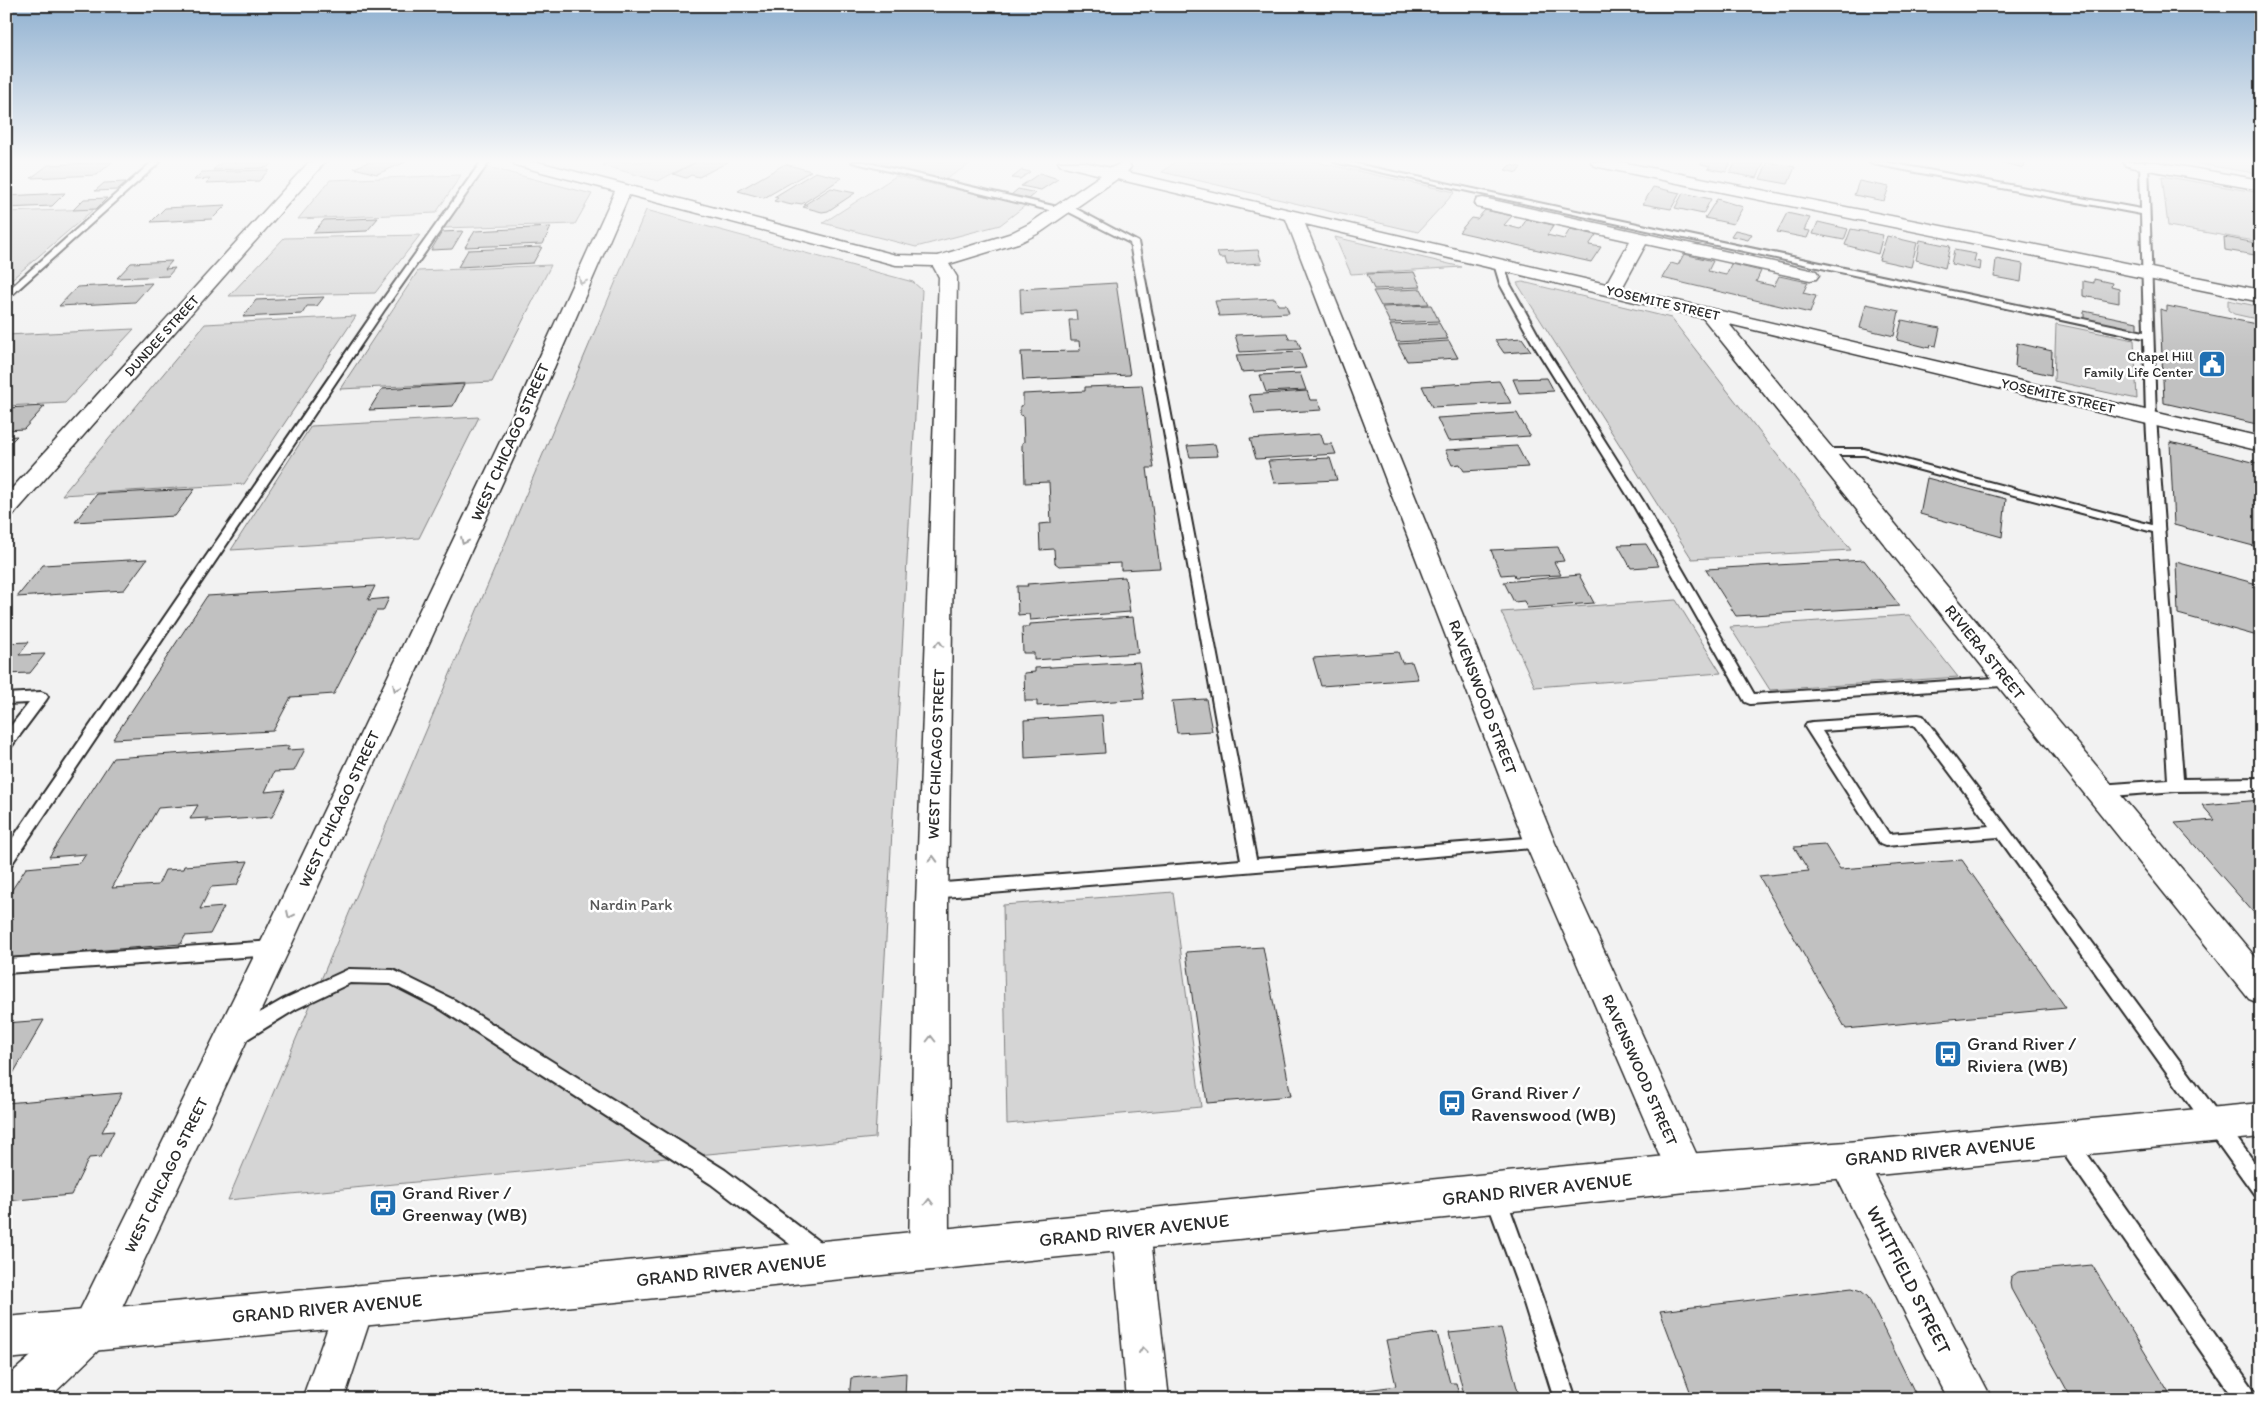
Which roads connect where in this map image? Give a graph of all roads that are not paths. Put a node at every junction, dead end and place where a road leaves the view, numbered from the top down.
1 (83, 228) edge
2 (258, 228) edge
3 (438, 228) edge
4 (606, 228) edge
5 (772, 228) edge
6 (1036, 228) edge
7 (1104, 228) edge
8 (1298, 228) edge
9 (1346, 228) edge
10 (1597, 228) edge
11 (1644, 228) edge
12 (1922, 228) edge
13 (2145, 228) edge
14 (1641, 237) junction
15 (939, 261) junction
16 (1499, 264) junction
17 (2146, 273) junction
18 (1810, 275) dead end
19 (1611, 291) junction
20 (2261, 296) edge
21 (6, 297) edge
22 (1710, 314) junction
23 (2149, 336) junction
24 (2151, 418) junction
25 (2261, 444) edge
26 (1822, 452) junction
27 (6, 509) edge
28 (2158, 530) junction
29 (2010, 682) junction
30 (6, 699) edge
31 (6, 743) edge
32 (2261, 784) edge
33 (2176, 785) junction
34 (2099, 791) junction
35 (2002, 831) junction
36 (1540, 843) junction
37 (6, 861) edge
38 (1250, 866) junction
39 (932, 891) junction
40 (274, 948) junction
41 (6, 966) edge
42 (2261, 989) edge
43 (231, 1039) junction
44 (2261, 1120) edge
45 (2214, 1125) junction
46 (2066, 1140) junction
47 (1847, 1160) junction
48 (1686, 1173) junction
49 (2261, 1187) edge
50 (1494, 1194) junction
51 (1131, 1230) junction
52 (929, 1250) junction
53 (827, 1260) junction
54 (355, 1305) junction
55 (91, 1330) junction
56 (6, 1338) edge
57 (12, 1399) edge
58 (323, 1399) edge
59 (1148, 1399) edge
60 (1565, 1399) edge
61 (1971, 1399) edge
62 (2248, 1399) edge

1 - 21 lane
2 - 27 street, DUNDEE STREET
3 - 37 lane
4 -> 40 street, WEST CHICAGO STREET
5 - 15 street
6 - 15 street
7 - 38 lane
8 - 36 street, RAVENSWOOD STREET
9 - 16 street, YOSEMITE STREET
10 - 14 street
11 - 23 lane
12 - 17 street
13 - 17 lane
14 - 18 street
14 - 19 street
39 -> 15 street, WEST CHICAGO STREET
16 - 19 street, YOSEMITE STREET
16 - 29 lane
17 - 20 street
17 - 23 lane
19 - 22 street, YOSEMITE STREET
22 - 24 street, YOSEMITE STREET
22 - 26 street, RIVIERA STREET
23 - 24 lane
24 - 25 street, YOSEMITE STREET
24 - 28 lane
26 - 28 lane
26 - 29 street, RIVIERA STREET
28 - 33 lane
29 - 34 street, RIVIERA STREET
30 - 31 lane
32 - 33 lane
33 - 34 lane
34 - 42 street, RIVIERA STREET
35 - 35 lane
35 - 45 lane
36 - 38 lane
36 - 48 street, RAVENSWOOD STREET
38 - 39 lane
52 -> 39 street, WEST CHICAGO STREET
40 - 41 lane
40 - 43 street, WEST CHICAGO STREET
43 - 53 lane
43 - 55 street, WEST CHICAGO STREET
44 - 45 street, GRAND RIVER AVENUE
45 - 46 street, GRAND RIVER AVENUE
45 - 49 lane
46 - 47 street, GRAND RIVER AVENUE
46 - 62 lane
47 - 48 street, GRAND RIVER AVENUE
47 - 61 street, WHITFIELD STREET
48 - 50 street, GRAND RIVER AVENUE
50 - 51 street, GRAND RIVER AVENUE
50 - 60 lane
51 - 52 street, GRAND RIVER AVENUE
59 -> 51 street
52 - 53 street, GRAND RIVER AVENUE
53 - 54 street, GRAND RIVER AVENUE
54 - 55 street, GRAND RIVER AVENUE
54 - 58 street
55 - 56 street, GRAND RIVER AVENUE
55 - 57 street, WEST CHICAGO STREET

